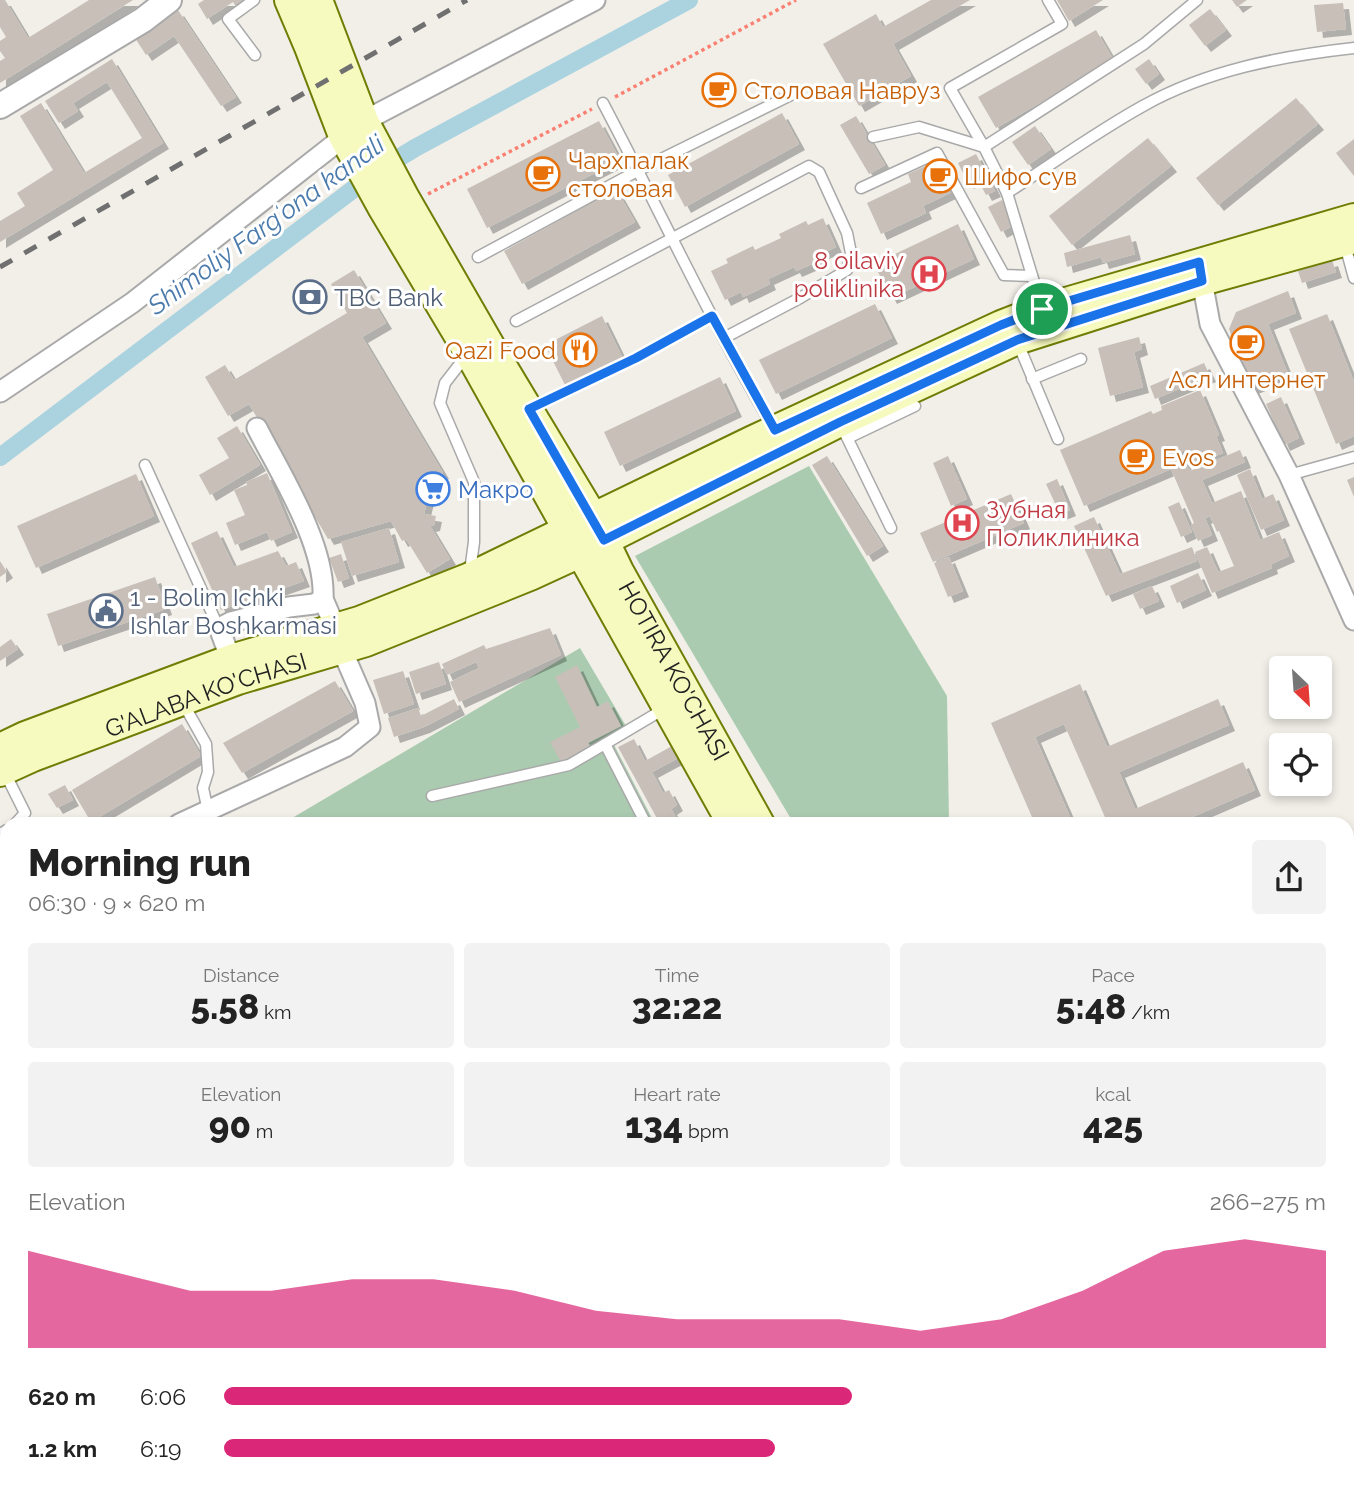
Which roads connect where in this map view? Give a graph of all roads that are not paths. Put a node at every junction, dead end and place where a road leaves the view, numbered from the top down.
1 (169, 0) edge
2 (254, 0) edge
3 (289, 0) edge
4 (594, 0) edge
5 (1048, 0) edge
6 (1197, 0) edge
7 (320, 2) edge
8 (1354, 48) edge
9 (255, 55) dead end
10 (797, 92) dead end
11 (603, 103) dead end
12 (0, 106) edge
13 (354, 128) junction
14 (873, 137) dead end
15 (984, 147) junction
16 (639, 170) junction
17 (861, 188) dead end
18 (1007, 193) junction
19 (394, 203) junction
20 (1351, 233) edge
21 (673, 238) junction
22 (478, 257) dead end
23 (1201, 272) junction
24 (1032, 276) junction
25 (1354, 278) edge
26 (1042, 309) junction
27 (712, 316) junction
28 (516, 321) dead end
29 (724, 338) junction
30 (1017, 340) junction
31 (469, 353) junction
32 (1081, 359) dead end
33 (1032, 379) junction
34 (0, 393) edge
35 (915, 406) dead end
36 (529, 409) junction
37 (257, 428) dead end
38 (775, 430) junction
39 (844, 430) junction
40 (1058, 439) dead end
41 (1354, 457) edge
42 (145, 464) dead end
43 (1289, 475) junction
44 (891, 528) dead end
45 (599, 529) junction
46 (573, 542) junction
47 (525, 565) junction
48 (470, 576) junction
49 (323, 599) junction
50 (1354, 620) edge
51 (339, 640) junction
52 (230, 658) junction
53 (182, 701) junction
54 (667, 708) junction
55 (605, 744) junction
56 (1, 764) edge
57 (432, 796) dead end
58 (208, 811) junction
59 (25, 813) junction
60 (21, 817) edge
61 (28, 817) edge
62 (195, 817) edge
63 (642, 817) edge
64 (728, 817) edge
65 (756, 817) edge

1 - 12 street
2 - 9 lane
3 - 13 main road
4 - 13 street
5 - 15 lane
6 - 15 lane
7 - 13 main road
8 - 18 lane
10 - 16 lane
11 - 16 lane
13 - 19 main road
13 - 34 street
14 - 15 lane
15 - 18 lane
16 - 21 lane
16 - 22 lane
17 - 24 lane
18 - 24 lane
19 - 31 main road, HOTIRA KO'CHASI
19 - 36 main road, HOTIRA KO'CHASI
20 - 23 main road
20 - 25 lane
21 - 27 lane
21 - 28 lane
21 - 29 lane
23 - 26 main road
23 - 30 main road
23 - 43 street
24 - 26 lane
26 - 38 main road
27 - 29 lane
27 - 36 lane
29 - 38 lane
30 - 33 lane
30 - 39 main road
31 - 46 main road, HOTIRA KO'CHASI
31 - 48 lane
32 - 33 lane
33 - 40 lane
35 - 39 lane
36 - 45 main road, HOTIRA KO'CHASI
37 - 49 street
38 - 45 main road
39 - 44 lane
39 - 45 main road
41 - 43 lane
42 - 52 lane
43 - 50 street
45 - 46 main road
45 - 65 main road, HOTIRA KO'CHASI
46 - 47 main road
46 - 54 main road, HOTIRA KO'CHASI
47 - 48 main road, G'ALABA KO'CHASI
47 - 51 main road, G'ALABA KO'CHASI
48 - 51 main road, G'ALABA KO'CHASI
49 - 51 street
49 - 52 street
51 - 52 main road, G'ALABA KO'CHASI
51 - 58 street
52 - 53 main road, G'ALABA KO'CHASI
52 - 56 main road, G'ALABA KO'CHASI
53 - 56 main road, G'ALABA KO'CHASI
53 - 58 lane
54 - 55 lane
54 - 64 main road, HOTIRA KO'CHASI
55 - 57 lane
55 - 63 lane
56 - 59 lane
58 - 62 street
59 - 60 lane
59 - 61 lane

